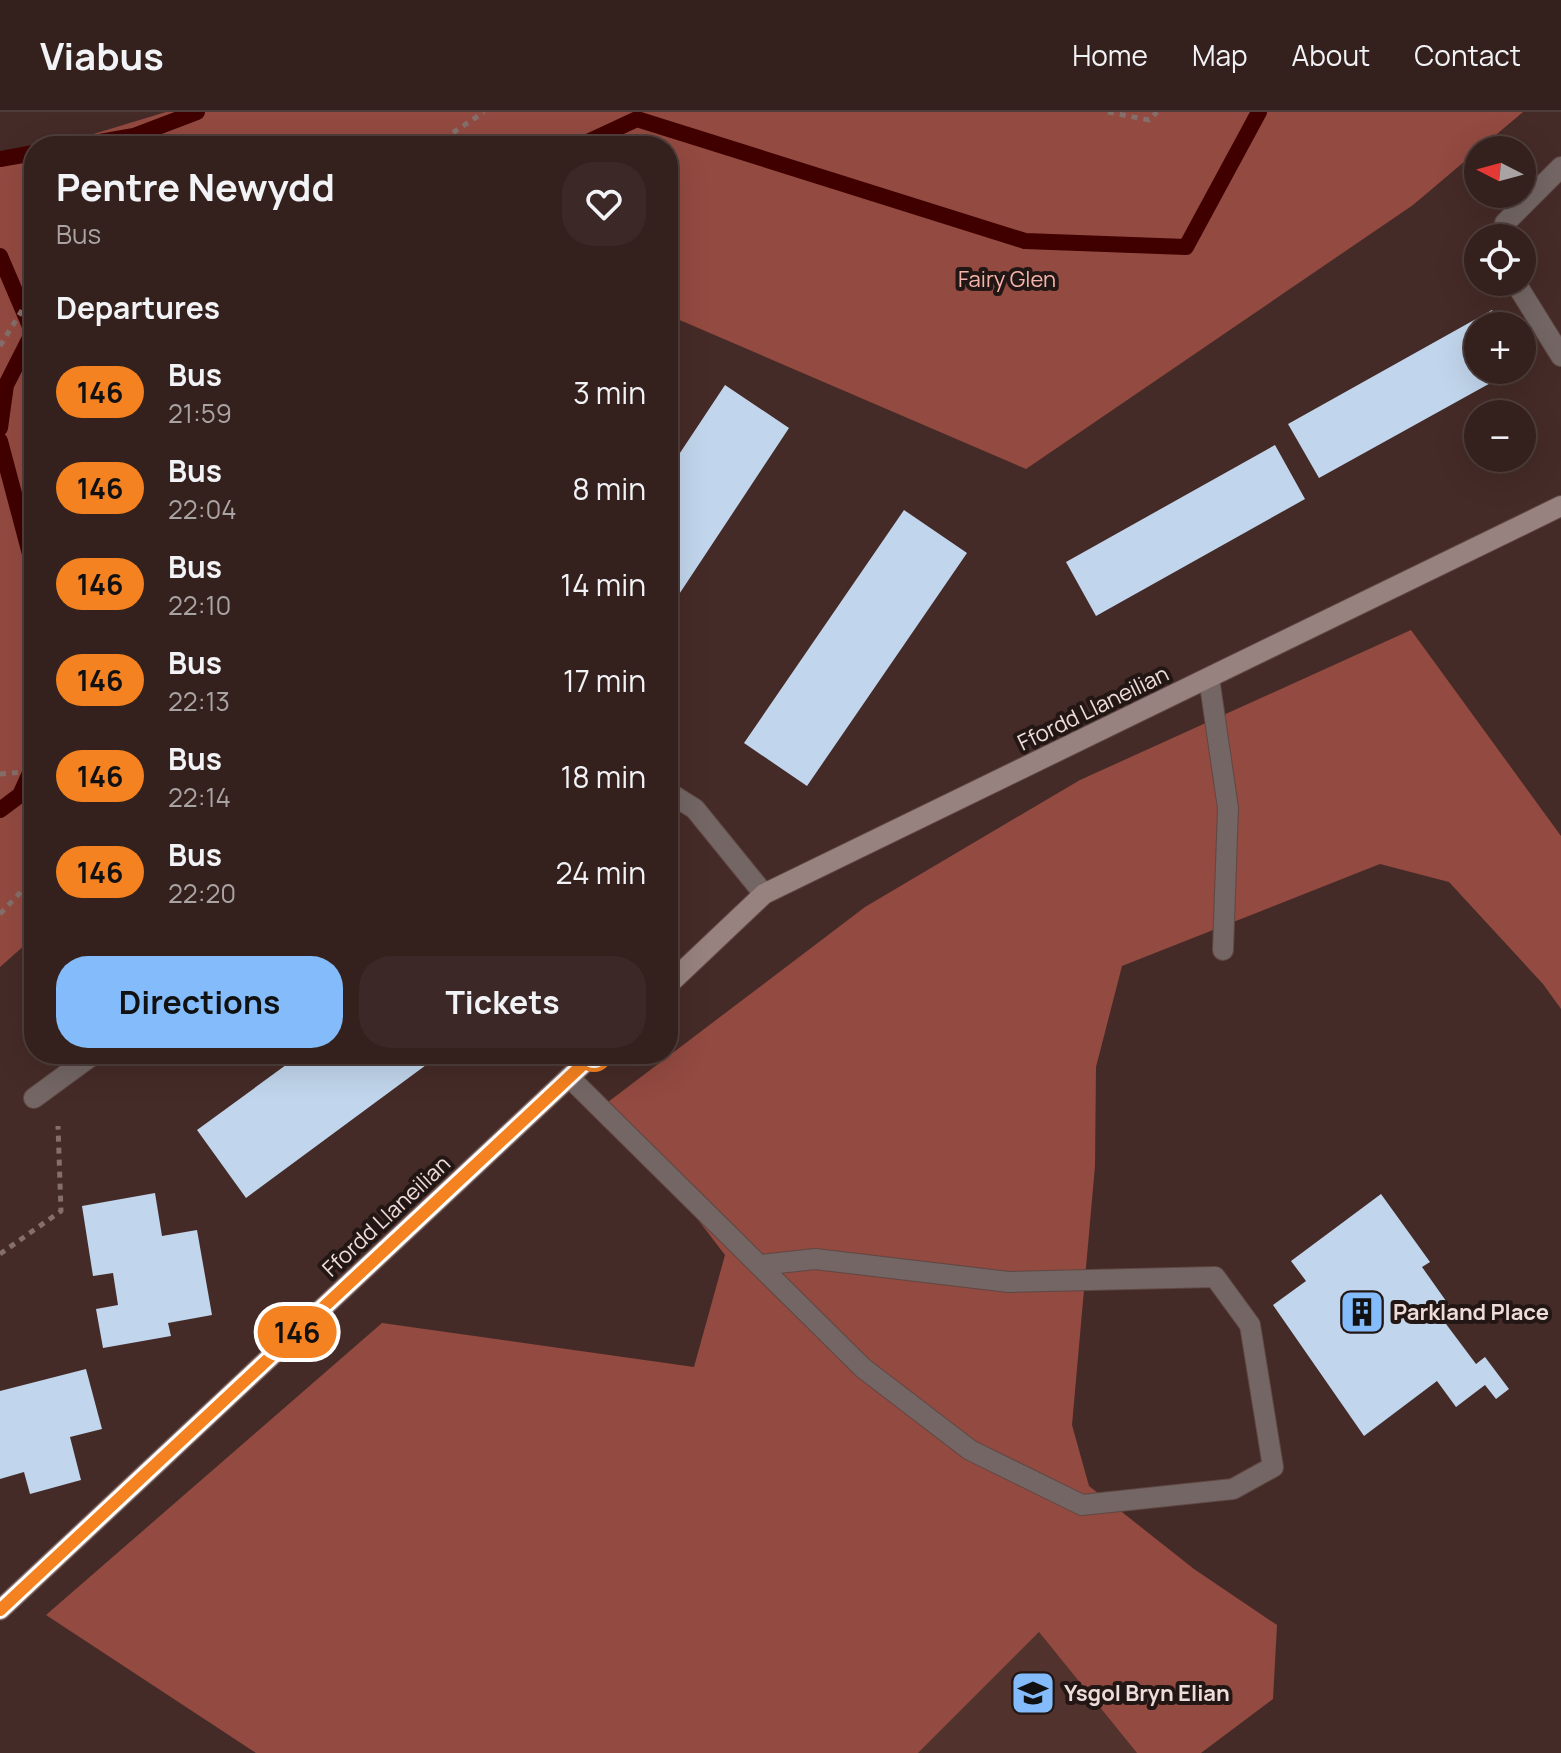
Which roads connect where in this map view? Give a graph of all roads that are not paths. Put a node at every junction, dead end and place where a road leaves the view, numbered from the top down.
1 (1561, 167) edge
2 (1505, 224) edge
3 (1524, 296) edge
4 (1561, 356) edge
5 (1561, 506) edge
6 (1209, 678) junction
7 (678, 798) edge
8 (764, 894) junction
9 (1223, 950) dead end
10 (678, 976) edge
11 (80, 1064) edge
12 (583, 1064) edge
13 (569, 1077) junction
14 (34, 1098) dead end
15 (761, 1265) junction
16 (0, 1610) edge

1 - 2 lane
3 - 4 lane
5 - 6 main road, Ffordd Llaneilian
6 - 8 main road, Ffordd Llaneilian
6 - 9 lane
7 - 8 lane
8 - 10 main road, Ffordd Llaneilian
11 - 14 lane
12 - 13 main road, Ffordd Llaneilian
13 - 15 lane
13 - 16 main road, Ffordd Llaneilian
15 - 15 lane

